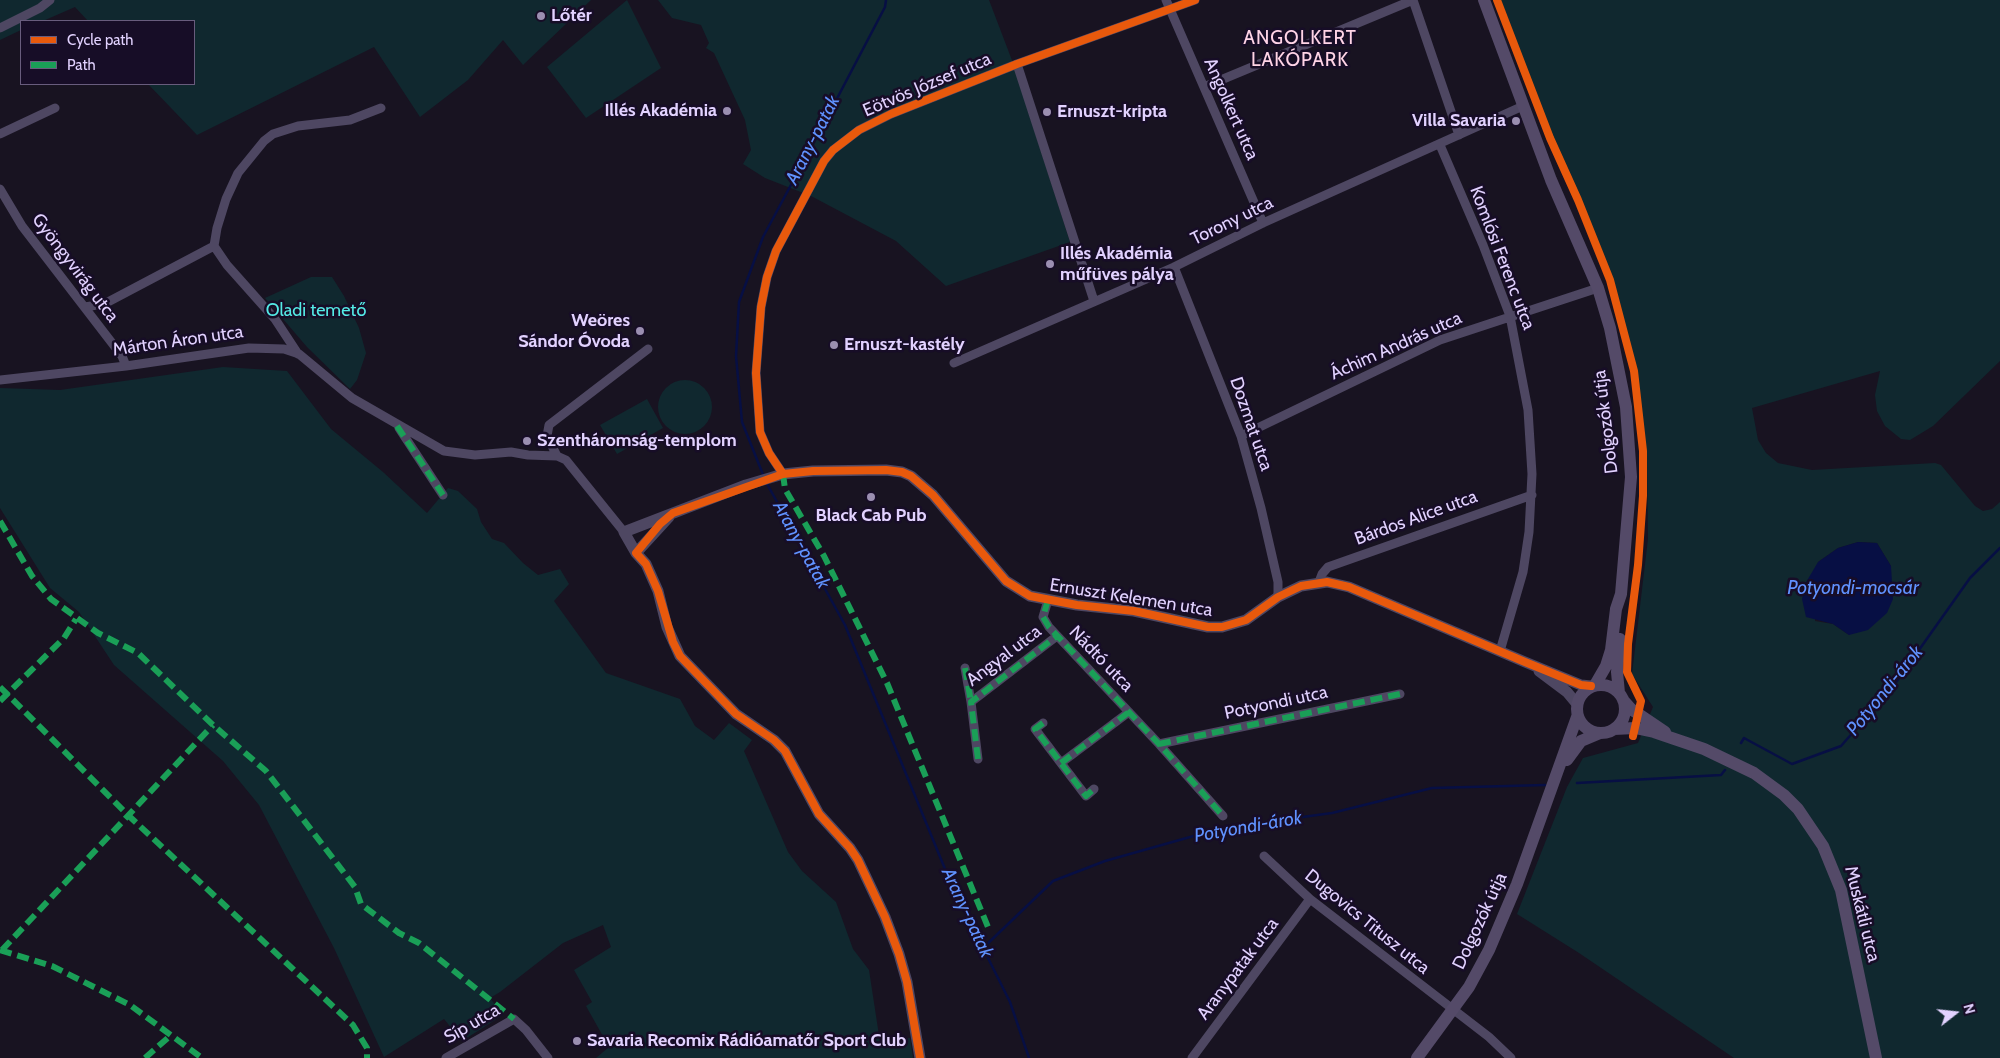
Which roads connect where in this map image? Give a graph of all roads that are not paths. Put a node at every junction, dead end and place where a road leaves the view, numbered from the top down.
1 (50, 0) edge
2 (1166, 0) edge
3 (1195, 0) edge
4 (1413, 0) edge
5 (1484, 0) edge
6 (1169, 9) junction
7 (0, 28) edge
8 (1018, 64) junction
9 (1204, 87) junction
10 (1523, 106) junction
11 (55, 108) dead end
12 (381, 108) dead end
13 (0, 134) edge
14 (1459, 135) junction
15 (1440, 145) junction
16 (0, 189) edge
17 (1263, 223) junction
18 (214, 246) junction
19 (1174, 267) junction
20 (1598, 288) junction
21 (1094, 301) junction
22 (86, 307) junction
23 (1510, 316) junction
24 (648, 349) dead end
25 (298, 354) junction
26 (954, 364) dead end
27 (126, 366) junction
28 (0, 380) edge
29 (397, 426) junction
30 (1240, 436) junction
31 (557, 456) junction
32 (780, 474) junction
33 (443, 495) dead end
34 (1532, 495) junction
35 (673, 513) junction
36 (624, 532) junction
37 (636, 553) junction
38 (1319, 582) junction
39 (1621, 594) junction
40 (1278, 597) junction
41 (1048, 600) junction
42 (1057, 636) junction
43 (1500, 651) junction
44 (1525, 662) junction
45 (966, 668) dead end
46 (1593, 685) junction
47 (1400, 694) dead end
48 (1621, 696) junction
49 (971, 702) junction
50 (1577, 710) junction
51 (1130, 712) junction
52 (1043, 723) dead end
53 (1614, 729) junction
54 (1600, 733) junction
55 (1675, 738) junction
56 (1159, 744) junction
57 (978, 759) dead end
58 (1061, 763) junction
59 (1553, 786) junction
60 (1094, 789) dead end
61 (1223, 816) dead end
62 (1264, 856) dead end
63 (1310, 899) junction
64 (1453, 1010) junction
65 (446, 1058) edge
66 (548, 1058) edge
67 (920, 1058) edge
68 (1192, 1058) edge
69 (1417, 1058) edge
70 (1511, 1058) edge
71 (1876, 1058) edge

1 - 7 street
2 - 6 street, Angolkert utca
3 - 6 street, Eötvös József utca
4 - 9 street
4 - 14 street
5 - 10 main road, Dolgozók útja
6 - 8 street, Eötvös József utca
6 - 9 street, Angolkert utca
8 - 21 street
8 - 32 street, Eötvös József utca
9 - 17 street, Angolkert utca
10 - 14 street, Torony utca
10 - 20 main road, Dolgozók útja
11 - 13 street
12 - 18 street
14 - 15 street, Torony utca
15 - 17 street, Torony utca
15 - 23 street, Komlósi Ferenc utca
16 - 22 street, Gyöngyvirág utca
17 - 19 street, Torony utca
18 - 22 street
18 - 25 street
19 - 21 street, Torony utca
19 - 30 street, Dozmat utca
20 - 23 street, Áchim András utca
20 - 39 main road, Dolgozók útja
21 - 26 street, Torony utca
22 - 27 street, Gyöngyvirág utca
23 - 30 street, Áchim András utca
23 - 34 street, Komlósi Ferenc utca
24 - 31 street
25 - 27 street, Márton Áron utca
25 - 29 street, Márton Áron utca
27 - 28 street, Márton Áron utca
29 - 31 street, Márton Áron utca
29 - 33 street, Márton Áron utca
30 - 40 street, Dozmat utca
31 - 36 street
32 - 35 street, Ernuszt Kelemen utca
32 - 41 street, Ernuszt Kelemen utca
34 - 38 street, Bárdos Alice utca
34 - 43 street, Komlósi Ferenc utca
35 - 36 street, Ernuszt Kelemen utca
35 - 37 street
36 - 37 street
37 - 67 street
38 - 40 street, Ernuszt Kelemen utca
38 - 43 street, Ernuszt Kelemen utca
39 - 46 main road, Dolgozók útja
39 - 48 main road, Dolgozók útja
40 - 41 street, Ernuszt Kelemen utca
41 - 42 street, Nádtó utca
42 - 49 street, Angyal utca
42 - 51 street, Nádtó utca
43 - 44 street, Ernuszt Kelemen utca
44 - 46 street, Ernuszt Kelemen utca
44 - 50 street, Ernuszt Kelemen utca
45 - 49 street, Angyal utca
46 - 48 main road
46 - 50 main road
47 - 56 street, Potyondi utca
48 - 53 main road
48 - 55 main road, Muskátli utca
49 - 57 street, Angyal utca
50 - 54 main road
50 - 59 main road, Dolgozók útja
51 - 56 street, Nádtó utca
51 - 58 street, Nádtó utca
52 - 58 street
53 - 54 main road
53 - 55 main road, Muskátli utca
54 - 59 main road, Dolgozók útja
55 - 71 main road, Muskátli utca
56 - 61 street, Nádtó utca
58 - 60 street
59 - 64 main road, Dolgozók útja
62 - 63 street, Dugovics Titusz utca
63 - 64 street, Dugovics Titusz utca
63 - 68 street, Aranypatak utca
64 - 69 main road, Dolgozók útja
64 - 70 street, Dugovics Titusz utca
65 - 66 street, Síp utca

